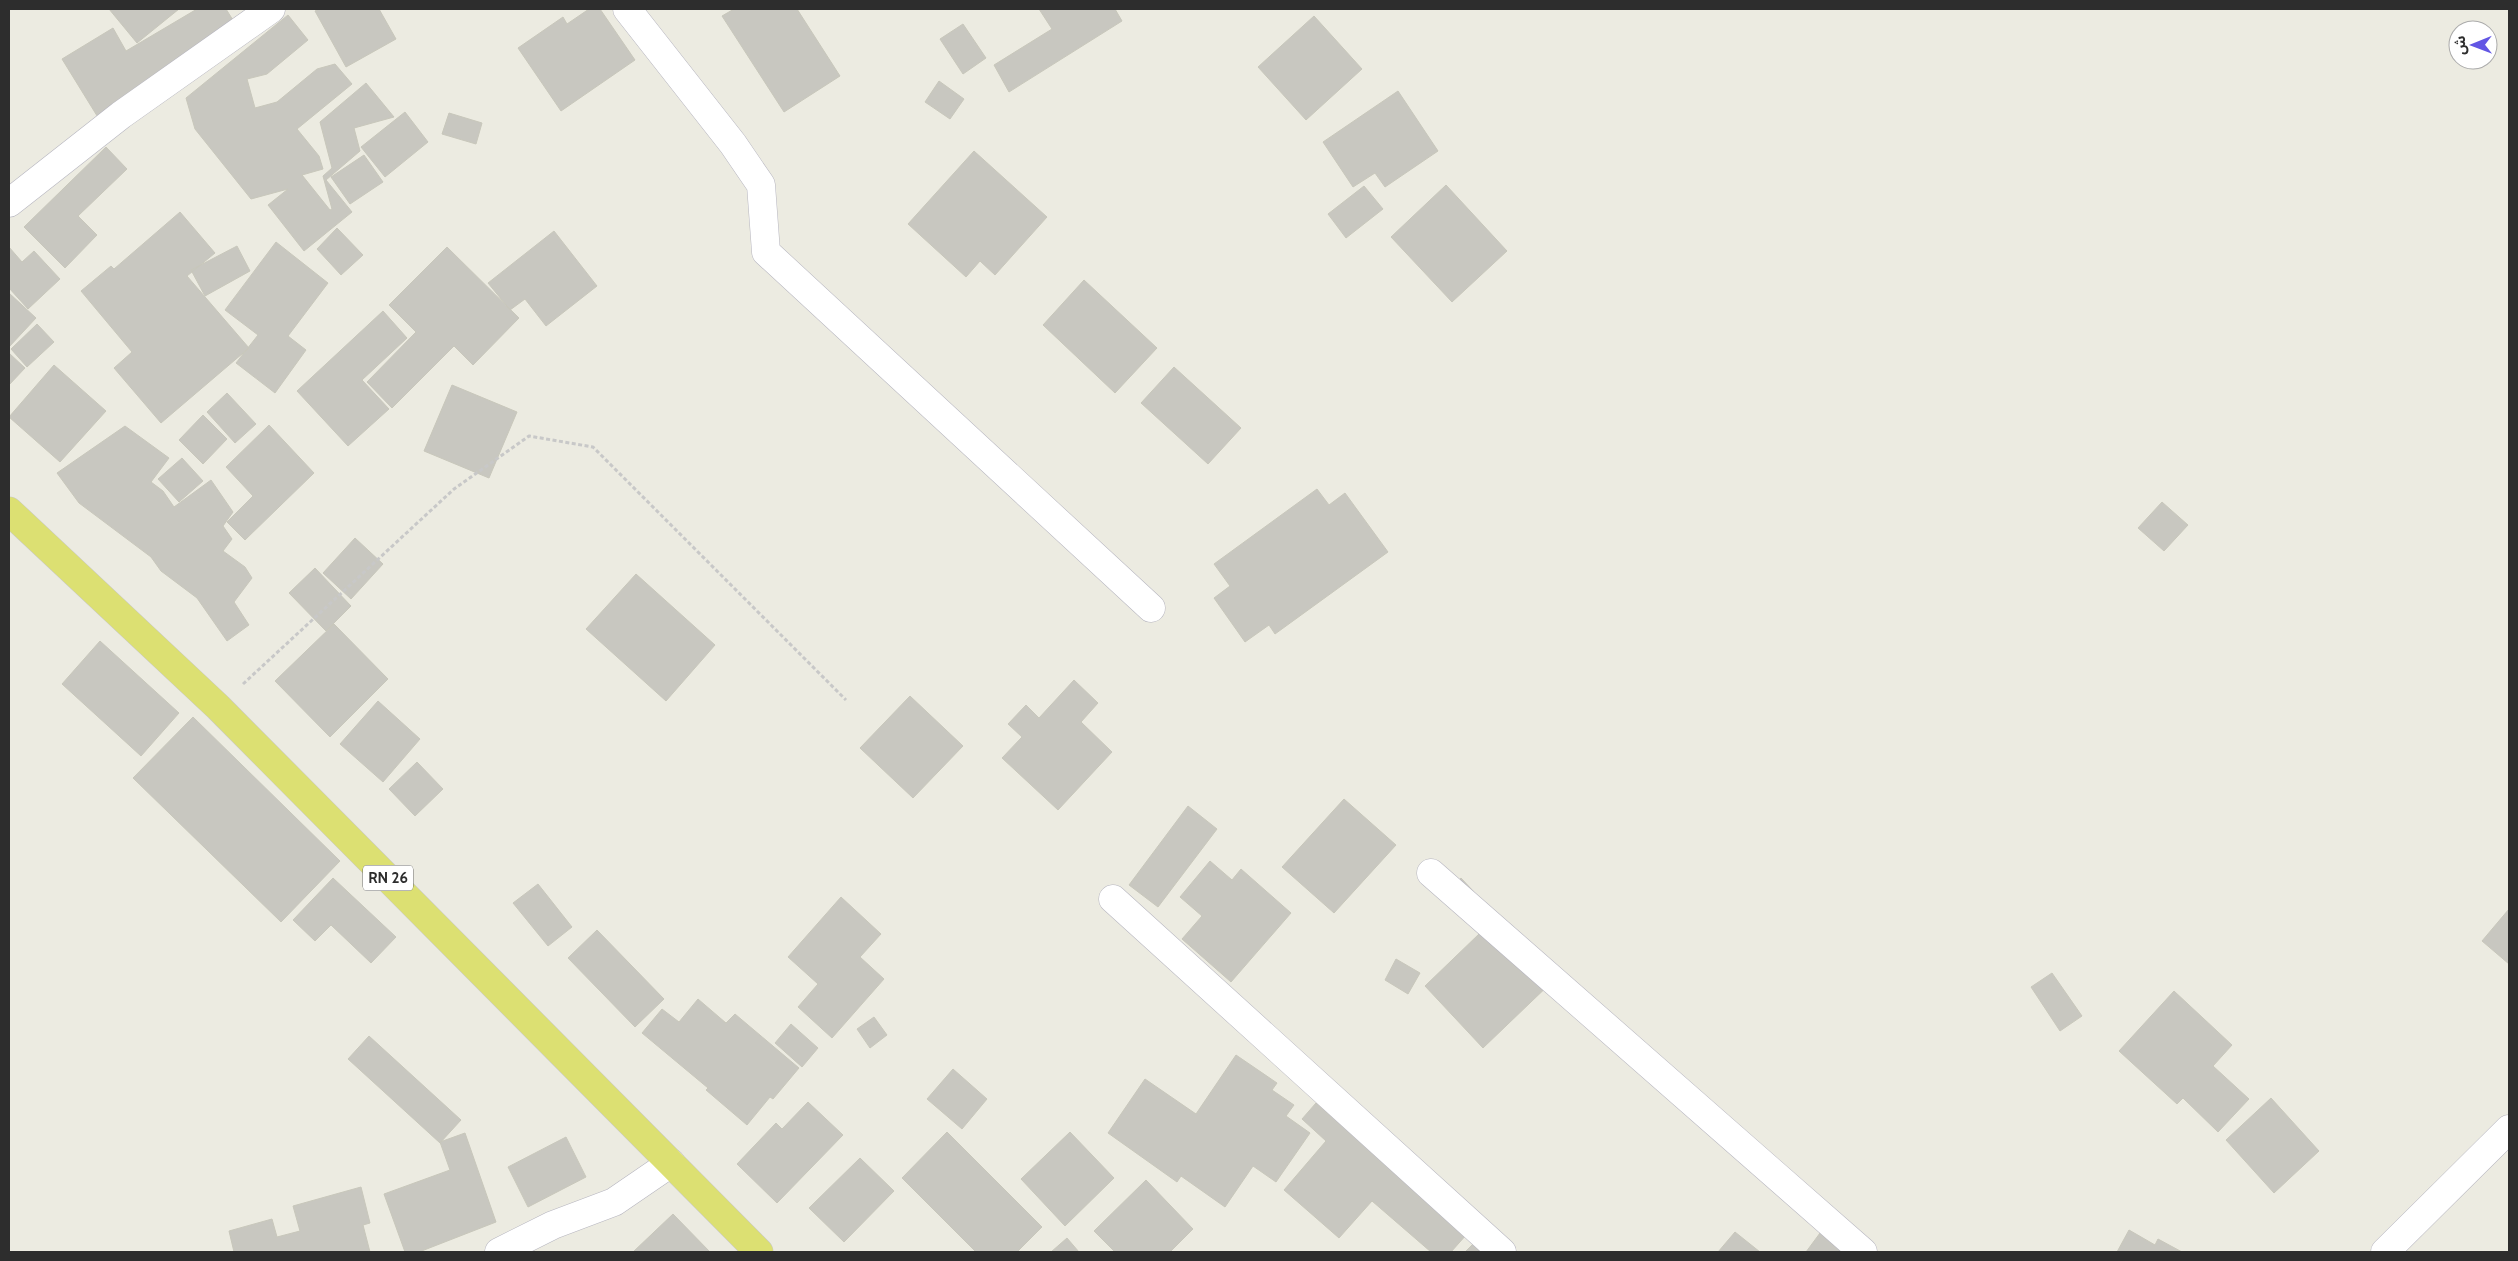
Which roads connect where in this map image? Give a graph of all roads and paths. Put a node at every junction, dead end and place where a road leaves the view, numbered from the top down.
1 (270, 9) edge
2 (627, 9) edge
3 (9, 204) edge
4 (9, 511) edge
5 (1151, 608) dead end
6 (846, 700) dead end
7 (218, 706) junction
8 (1430, 873) dead end
9 (1113, 899) dead end
10 (2509, 1129) edge
11 (671, 1164) junction
12 (498, 1252) edge
13 (759, 1252) edge
14 (1502, 1252) edge
15 (1863, 1252) edge
16 (2385, 1252) edge

1 - 3 street
2 - 5 street
4 - 7 main road, RN 26
6 - 7 path
7 - 11 main road, RN 26
8 - 15 street
9 - 14 street
10 - 16 street
11 - 12 street
11 - 13 main road, RN 26

